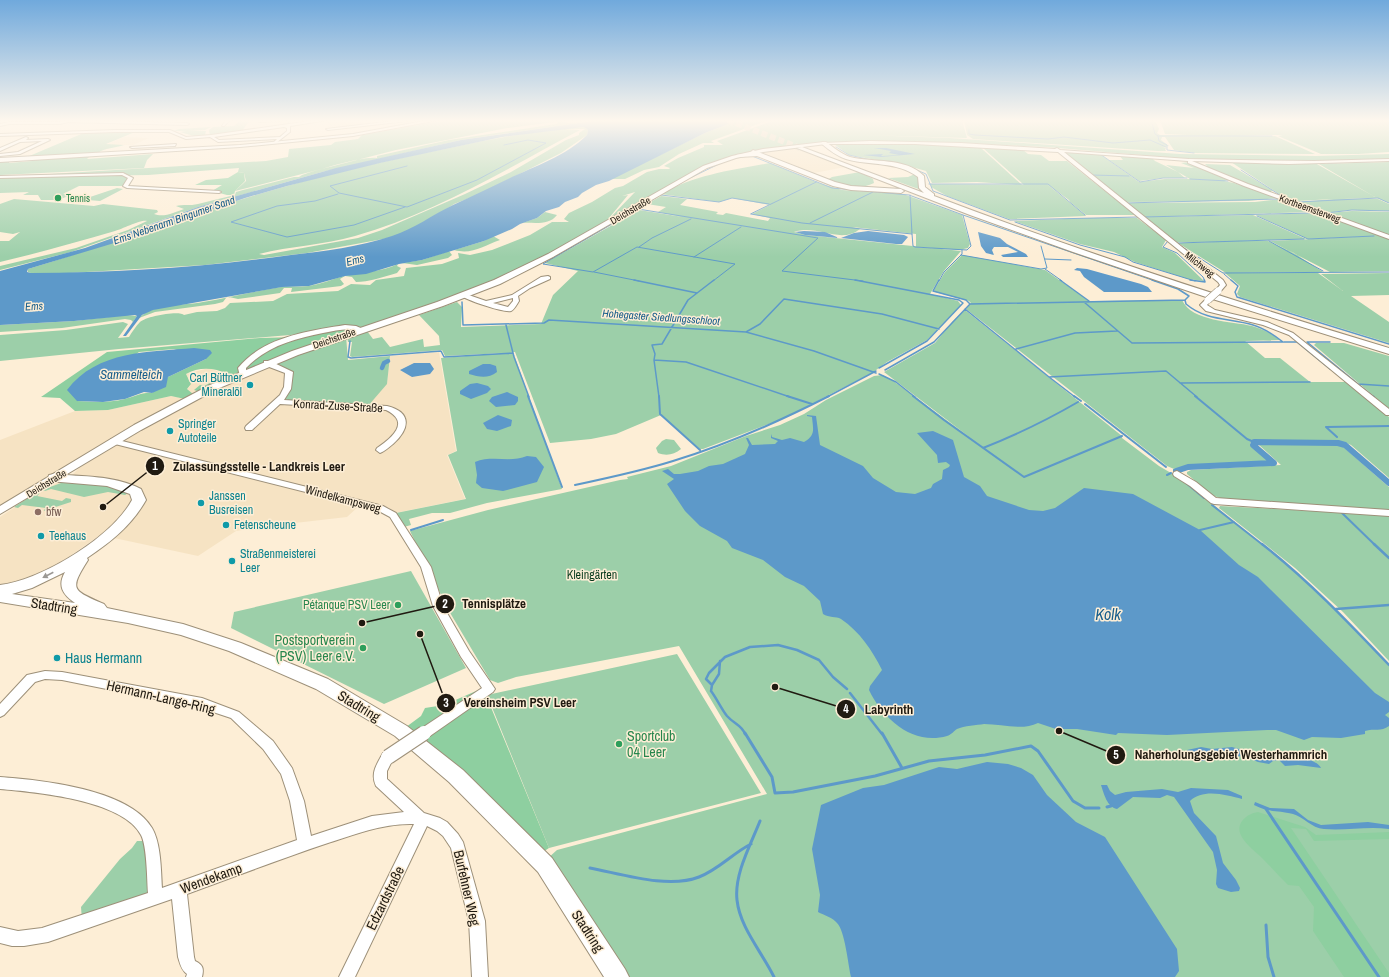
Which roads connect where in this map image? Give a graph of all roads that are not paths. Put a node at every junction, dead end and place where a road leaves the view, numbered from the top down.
1 (709, 166) edge
2 (788, 166) edge
3 (849, 166) edge
4 (852, 166) edge
5 (893, 166) edge
6 (1077, 166) edge
7 (1200, 166) edge
8 (908, 168) junction
9 (861, 169) junction
10 (867, 173) junction
11 (908, 176) dead end
12 (0, 177) edge
13 (898, 177) dead end
14 (841, 186) junction
15 (219, 192) dead end
16 (934, 198) junction
17 (1389, 237) edge
18 (537, 283) dead end
19 (463, 296) junction
20 (514, 296) junction
21 (484, 303) junction
22 (360, 329) junction
23 (1389, 348) edge
24 (1389, 351) edge
25 (266, 364) junction
26 (243, 374) junction
27 (277, 402) junction
28 (1389, 413) edge
29 (249, 428) dead end
30 (114, 441) junction
31 (380, 450) dead end
32 (1177, 474) dead end
33 (54, 478) junction
34 (2, 508) edge
35 (1389, 513) edge
36 (93, 547) junction
37 (0, 590) edge
38 (0, 597) edge
39 (128, 617) junction
40 (0, 712) edge
41 (0, 783) edge
42 (423, 820) junction
43 (305, 844) junction
44 (179, 890) junction
45 (156, 898) junction
46 (2, 937) edge
47 (194, 977) edge
48 (347, 977) edge
49 (480, 977) edge
50 (617, 977) edge

1 - 19 main road, Deichstraße
2 - 14 highway
3 - 10 highway
4 - 9 highway
5 - 8 highway
6 - 28 street, Milchweg, bridge
7 - 17 street, Kortheemsterweg
8 - 11 highway
8 - 16 highway
9 - 13 highway
9 - 16 highway
10 - 14 highway
10 - 16 highway
12 - 15 street
14 - 16 highway
16 - 23 highway
16 - 24 highway
18 - 20 street
19 - 21 street
19 - 22 main road, Deichstraße
20 - 21 street
20 - 21 street
22 - 25 main road, Deichstraße
22 - 26 street
25 - 26 main road, Deichstraße
25 - 27 street, Konrad-Zuse-Straße
26 - 30 main road, Deichstraße
27 - 29 street, Konrad-Zuse-Straße
27 - 31 street, Konrad-Zuse-Straße
30 - 33 main road, Deichstraße
30 - 42 street, Windelkampsweg, bridge
32 - 35 street
33 - 34 main road, Deichstraße
33 - 36 highway
36 -> 37 highway
36 - 39 highway
38 - 39 highway, Stadtring
39 - 50 highway, Stadtring
40 - 43 street, Hermann-Lange-Ring
41 - 45 street
42 - 43 street, Wendekamp
42 - 48 street, Edzardstraße
42 - 49 street, Burfehner Weg
43 - 44 street, Wendekamp
44 - 45 street, Wendekamp
44 - 47 street
45 - 46 street, Wendekamp

